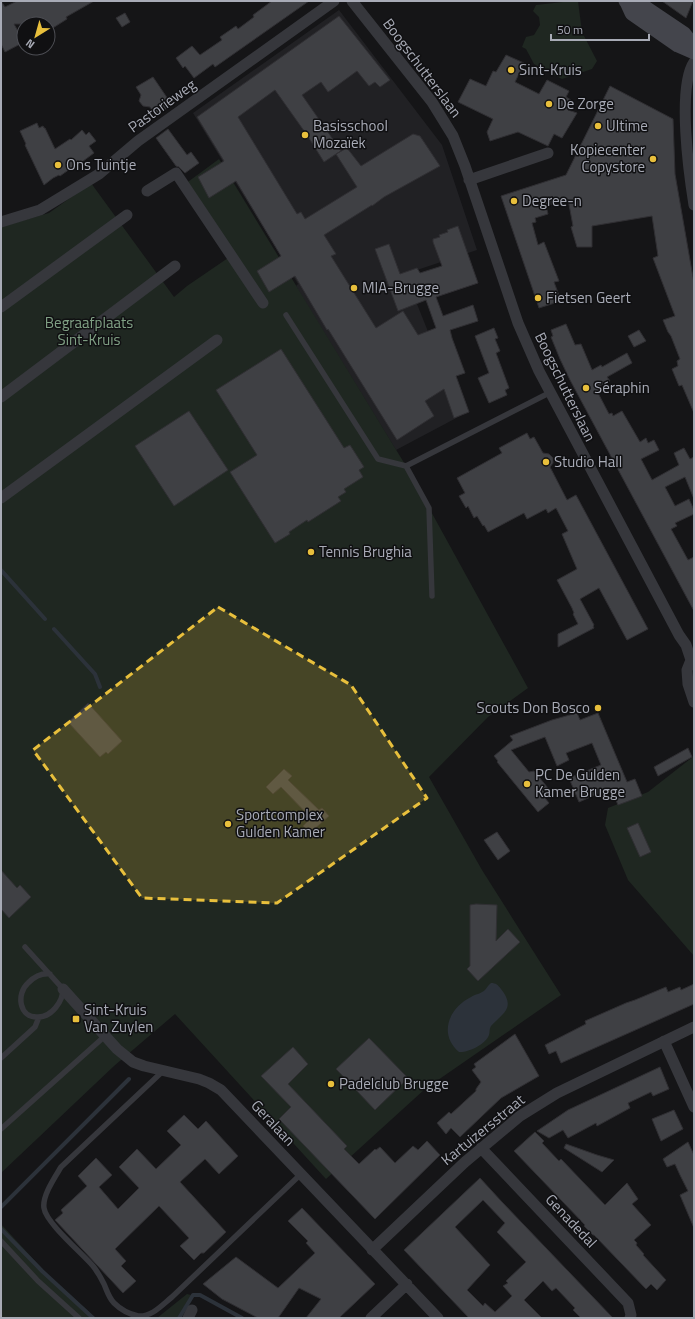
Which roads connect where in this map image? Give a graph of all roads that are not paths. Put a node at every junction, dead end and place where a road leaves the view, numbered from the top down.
1 (334, 1) edge
2 (352, 1) edge
3 (627, 1) edge
4 (694, 47) edge
5 (694, 52) edge
6 (694, 62) edge
7 (548, 153) dead end
8 (469, 180) junction
9 (148, 192) dead end
10 (694, 205) edge
11 (127, 215) dead end
12 (1, 222) edge
13 (175, 266) dead end
14 (263, 303) dead end
15 (1, 307) edge
16 (286, 316) dead end
17 (217, 340) dead end
18 (549, 393) junction
19 (1, 397) edge
20 (406, 466) junction
21 (1, 498) edge
22 (432, 596) dead end
23 (693, 660) edge
24 (694, 702) edge
25 (25, 947) dead end
26 (50, 974) junction
27 (63, 989) junction
28 (39, 1017) junction
29 (694, 1028) edge
30 (105, 1036) junction
31 (664, 1041) junction
32 (1, 1058) edge
33 (163, 1071) junction
34 (694, 1107) edge
35 (1, 1129) edge
36 (481, 1148) junction
37 (301, 1174) junction
38 (1, 1241) edge
39 (372, 1250) junction
40 (406, 1284) junction
41 (79, 1318) edge
42 (371, 1318) edge
43 (438, 1318) edge
44 (630, 1318) edge

1 - 12 street, Pastorieweg
2 - 8 street, Boogschutterslaan
3 - 4 street
3 - 5 street
6 - 10 street
7 - 8 street
8 - 18 street, Boogschutterslaan
9 - 14 street
11 - 15 street
13 - 19 street
16 - 20 lane
17 - 21 street
18 - 20 lane
18 - 23 street, Boogschutterslaan
20 - 22 lane
23 - 24 street
25 - 26 lane
26 - 27 lane
26 - 28 lane
27 - 28 lane
27 - 30 street, Geralaan
28 - 32 lane
29 - 31 street, Kartuizersstraat
30 - 33 street, Geralaan
30 - 35 lane
31 - 34 street
31 - 36 street, Kartuizersstraat
33 - 37 street, Geralaan
33 - 37 lane
36 - 39 street, Kartuizersstraat
36 - 44 street, Genadedal
37 - 39 street, Geralaan
38 - 41 lane
39 - 40 street, Geralaan
40 - 42 street
40 - 43 street, Geralaan

